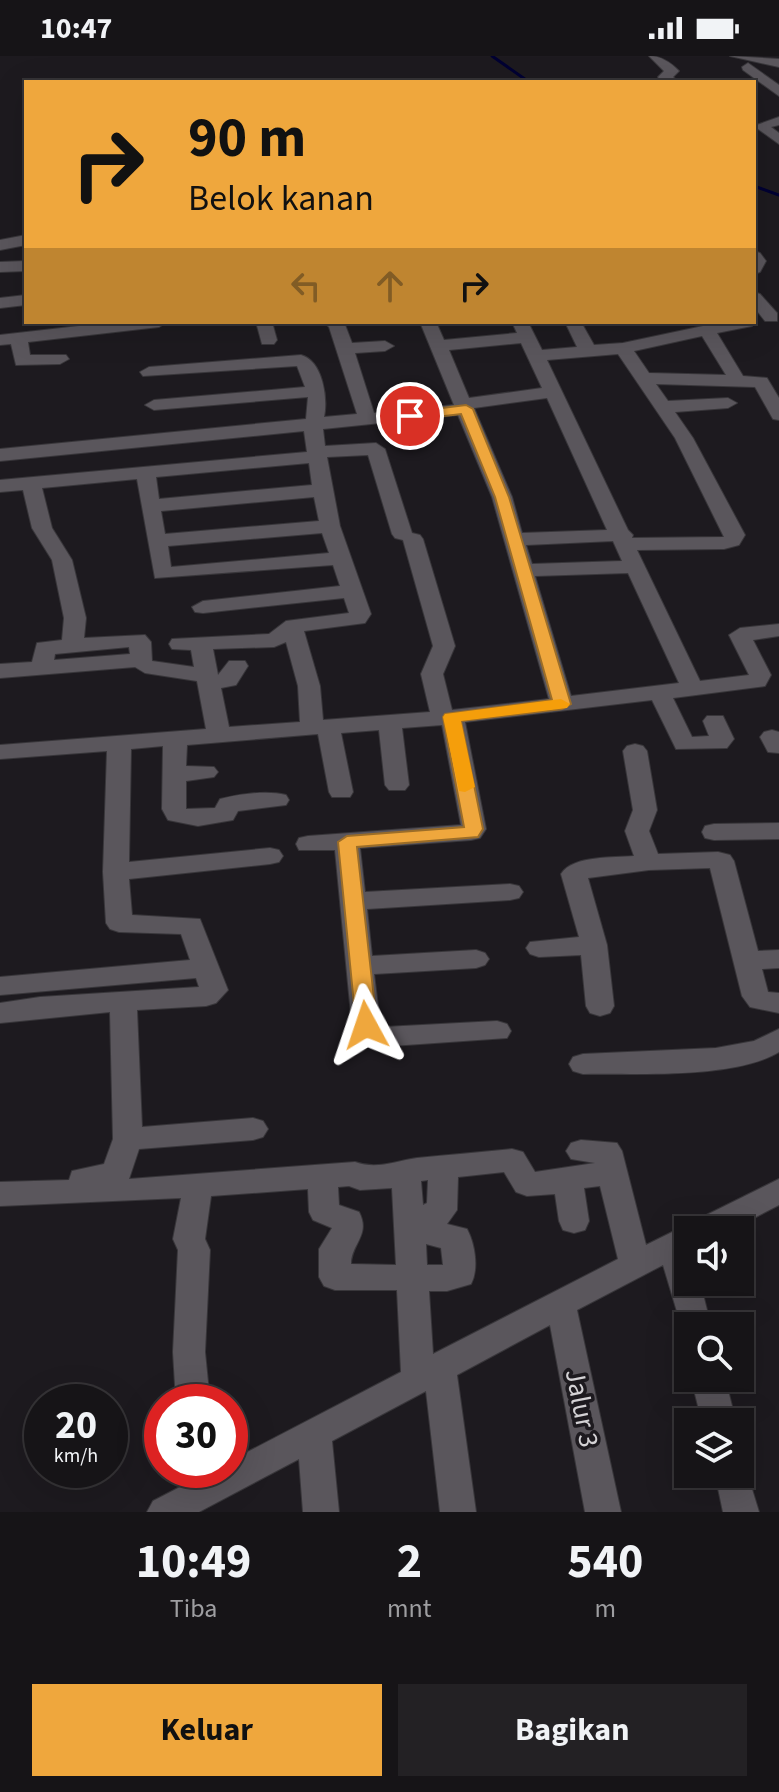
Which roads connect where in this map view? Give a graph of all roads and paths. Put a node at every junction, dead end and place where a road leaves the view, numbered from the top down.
1 (655, 56) edge
2 (736, 56) edge
3 (753, 61) edge
4 (777, 62) edge
5 (669, 80) edge
6 (779, 91) edge
7 (756, 93) edge
8 (779, 121) edge
9 (758, 127) edge
10 (779, 140) edge
11 (24, 227) edge
12 (0, 230) edge
13 (24, 241) edge
14 (24, 247) edge
15 (0, 248) edge
16 (24, 256) edge
17 (0, 258) edge
18 (24, 266) edge
19 (0, 267) edge
20 (24, 300) edge
21 (756, 300) edge
22 (0, 303) edge
23 (768, 318) edge
24 (142, 324) edge
25 (337, 324) edge
26 (429, 324) edge
27 (574, 324) edge
28 (738, 324) edge
29 (708, 332) junction
30 (19, 338) junction
31 (527, 338) edge
32 (0, 340) edge
33 (385, 346) dead end
34 (437, 346) junction
35 (623, 348) junction
36 (345, 349) junction
37 (588, 351) junction
38 (60, 359) dead end
39 (149, 372) dead end
40 (735, 375) dead end
41 (645, 378) junction
42 (315, 391) junction
43 (773, 391) edge
44 (557, 398) junction
45 (728, 403) dead end
46 (154, 405) dead end
47 (664, 407) junction
48 (467, 411) junction
49 (779, 415) edge
50 (368, 421) junction
51 (313, 427) junction
52 (109, 445) junction
53 (60, 450) junction
54 (0, 455) edge
55 (316, 455) junction
56 (145, 472) junction
57 (113, 475) junction
58 (63, 480) junction
59 (31, 483) junction
60 (0, 486) edge
61 (322, 490) junction
62 (151, 506) junction
63 (330, 526) junction
64 (514, 539) junction
65 (624, 540) junction
66 (157, 541) junction
67 (340, 558) junction
68 (636, 567) junction
69 (523, 570) junction
70 (350, 591) junction
71 (203, 607) dead end
72 (288, 630) junction
73 (779, 630) edge
74 (72, 644) junction
75 (141, 660) junction
76 (237, 666) dead end
77 (42, 667) junction
78 (0, 671) edge
79 (210, 680) junction
80 (692, 688) junction
81 (659, 692) junction
82 (562, 704) junction
83 (447, 717) junction
84 (715, 721) dead end
85 (390, 722) junction
86 (320, 728) junction
87 (219, 735) junction
88 (175, 738) junction
89 (119, 741) junction
90 (635, 751) dead end
91 (0, 752) edge
92 (206, 772) dead end
93 (176, 774) junction
94 (397, 785) dead end
95 (341, 792) dead end
96 (277, 800) dead end
97 (779, 831) edge
98 (714, 832) dead end
99 (347, 842) junction
100 (308, 844) dead end
101 (270, 856) dead end
102 (649, 862) junction
103 (116, 872) junction
104 (510, 892) dead end
105 (354, 901) junction
106 (593, 947) junction
107 (539, 948) dead end
108 (476, 959) dead end
109 (779, 959) edge
110 (745, 961) junction
111 (361, 966) junction
112 (206, 968) junction
113 (0, 986) edge
114 (123, 1001) junction
115 (779, 1003) edge
116 (600, 1006) dead end
117 (0, 1013) edge
118 (497, 1031) dead end
119 (779, 1039) edge
120 (583, 1064) dead end
121 (253, 1129) dead end
122 (128, 1139) junction
123 (581, 1151) dead end
124 (443, 1168) junction
125 (612, 1173) junction
126 (406, 1175) junction
127 (323, 1176) junction
128 (568, 1181) junction
129 (0, 1182) edge
130 (198, 1185) junction
131 (779, 1191) edge
132 (0, 1194) edge
133 (730, 1216) edge
134 (574, 1221) dead end
135 (674, 1245) edge
136 (635, 1265) junction
137 (410, 1275) junction
138 (559, 1304) junction
139 (429, 1371) junction
140 (192, 1384) edge
141 (314, 1434) junction
142 (248, 1461) edge
143 (190, 1488) edge
144 (735, 1488) edge
145 (165, 1512) edge
146 (321, 1512) edge
147 (458, 1512) edge
148 (603, 1512) edge
149 (741, 1512) edge

1 - 5 street
2 - 3 street
3 - 4 street
3 - 6 street
6 - 7 street
8 - 9 street
9 - 10 street
11 - 12 street
13 - 15 street
14 - 15 street
16 - 17 street
18 - 19 street
20 - 22 street
21 - 23 street
24 - 30 street
25 - 36 street
26 - 34 street
27 - 37 street
28 - 29 street
29 - 35 street
29 - 40 street
30 - 32 street
30 - 38 street
31 - 34 street
31 - 37 street
31 - 44 street
33 - 36 street
34 - 48 street
35 - 37 street
35 - 41 street
36 - 50 street
39 - 42 street
41 - 43 street
41 - 47 street
42 - 46 street
42 - 51 street
43 - 49 street
44 - 48 street
44 - 65 street
45 - 47 street
47 - 65 street
48 - 50 street
48 - 64 street
50 - 51 street
51 - 52 street
51 - 55 street
52 - 53 street
52 - 57 street
53 - 54 street
53 - 58 street
55 - 56 street
55 - 61 street
55 - 83 street
56 - 57 street
56 - 62 street
57 - 58 street
58 - 59 street
59 - 60 street
59 - 74 street
61 - 62 street
61 - 63 street
62 - 66 street
63 - 66 street
63 - 67 street
64 - 65 street
64 - 69 street
65 - 68 street
66 - 67 street
67 - 70 street
68 - 69 street
68 - 80 street
69 - 82 street
70 - 71 street
70 - 72 street
72 - 79 street
72 - 86 street
73 - 80 street
74 - 75 street
74 - 77 street
75 - 77 street
75 - 79 street
76 - 79 street
77 - 78 street
79 - 87 street
80 - 81 street
81 - 82 street
81 - 84 street
82 - 83 street
83 - 85 street
83 - 99 street
85 - 86 street
85 - 94 street
86 - 87 street
86 - 95 street
87 - 88 street
88 - 89 street
88 - 93 street
89 - 91 street
89 - 103 street
90 - 102 street
92 - 93 street
93 - 96 street
97 - 98 street
99 - 100 street
99 - 105 street
101 - 103 street
102 - 106 street
102 - 110 street
103 - 112 street
104 - 105 street
105 - 111 street
106 - 107 street
106 - 116 street
108 - 111 street
109 - 110 street
110 - 115 street
111 - 118 street
112 - 113 street
112 - 114 street
114 - 117 street
114 - 122 street
119 - 120 street
121 - 122 street
122 - 129 street
123 - 125 street
124 - 126 street
124 - 128 street
124 - 137 street
125 - 128 street
125 - 136 street
126 - 127 street
126 - 137 street
127 - 130 street
127 - 137 street
128 - 134 street
130 - 132 street
130 - 140 street
131 - 133 street
135 - 136 street
136 - 138 street
137 - 139 street
138 - 139 street
138 - 148 street, Jalur 3
139 - 141 street
139 - 147 street
141 - 142 street
141 - 146 street
143 - 145 street
144 - 149 street

